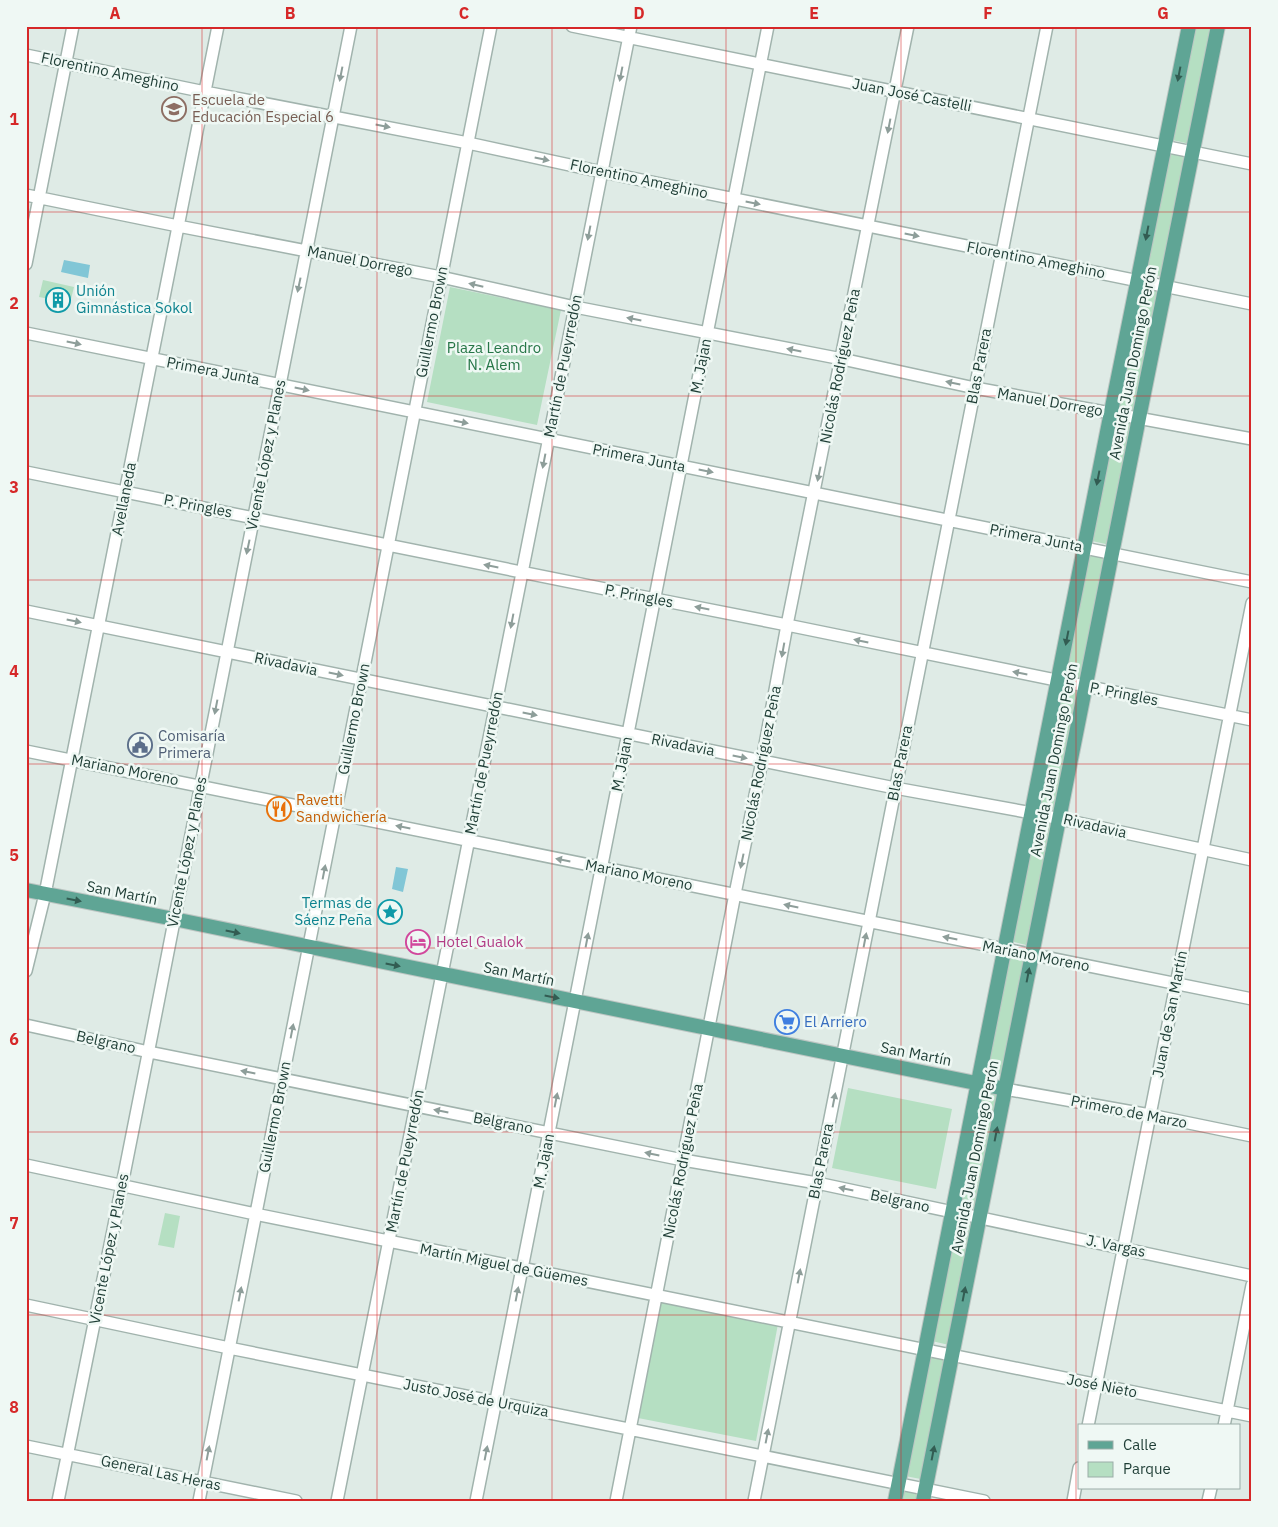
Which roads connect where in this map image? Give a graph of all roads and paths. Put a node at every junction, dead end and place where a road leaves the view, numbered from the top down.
1 (73, 26) edge
2 (218, 26) edge
3 (351, 26) edge
4 (491, 26) edge
5 (572, 26) edge
6 (768, 26) edge
7 (908, 26) edge
8 (1047, 26) edge
9 (1189, 26) edge
10 (1218, 26) edge
11 (630, 32) edge
12 (26, 55) edge
13 (65, 63) junction
14 (760, 64) junction
15 (205, 92) junction
16 (895, 92) junction
17 (333, 116) junction
18 (1028, 119) junction
19 (468, 142) junction
20 (1165, 146) junction
21 (1192, 152) junction
22 (1252, 164) edge
23 (602, 172) junction
24 (26, 195) edge
25 (39, 198) junction
26 (734, 199) junction
27 (178, 226) junction
28 (869, 226) junction
29 (306, 250) junction
30 (1001, 253) junction
31 (26, 264) edge
32 (441, 277) junction
33 (1138, 281) junction
34 (1165, 286) junction
35 (1252, 304) edge
36 (575, 307) junction
37 (26, 333) edge
38 (707, 334) junction
39 (152, 359) junction
40 (842, 360) junction
41 (279, 384) junction
42 (975, 388) junction
43 (415, 412) junction
44 (1111, 412) junction
45 (1139, 418) junction
46 (1252, 439) edge
47 (548, 440) junction
48 (681, 466) junction
49 (26, 472) edge
50 (125, 492) junction
51 (815, 492) junction
52 (254, 517) junction
53 (948, 521) junction
54 (388, 545) junction
55 (1085, 548) junction
56 (1112, 554) junction
57 (522, 572) junction
58 (1252, 582) edge
59 (655, 599) junction
60 (1252, 603) edge
61 (26, 611) edge
62 (788, 625) junction
63 (98, 626) junction
64 (226, 652) junction
65 (922, 653) junction
66 (362, 680) junction
67 (1058, 681) junction
68 (1085, 687) junction
69 (495, 707) junction
70 (1229, 716) junction
71 (1252, 720) edge
72 (628, 734) junction
73 (26, 751) edge
74 (72, 760) junction
75 (762, 761) junction
76 (200, 785) junction
77 (895, 788) junction
78 (1032, 813) junction
79 (335, 814) junction
80 (1059, 818) junction
81 (468, 841) junction
82 (1202, 850) junction
83 (1252, 860) edge
84 (602, 868) junction
85 (26, 890) edge
86 (45, 894) junction
87 (735, 894) junction
88 (174, 919) junction
89 (869, 922) junction
90 (308, 948) junction
91 (1005, 949) junction
92 (1032, 955) junction
93 (26, 971) edge
94 (442, 975) junction
95 (1176, 984) junction
96 (1252, 1000) edge
97 (575, 1002) junction
98 (26, 1025) edge
99 (709, 1029) junction
100 (149, 1052) junction
101 (842, 1056) junction
102 (282, 1079) junction
103 (978, 1084) junction
104 (1005, 1089) junction
105 (416, 1106) junction
106 (1150, 1116) junction
107 (550, 1132) junction
108 (1252, 1136) edge
109 (683, 1160) junction
110 (26, 1165) edge
111 (817, 1183) junction
112 (121, 1185) junction
113 (952, 1212) junction
114 (256, 1214) junction
115 (980, 1218) junction
116 (389, 1241) junction
117 (1123, 1248) junction
118 (522, 1268) junction
119 (1252, 1276) edge
120 (1252, 1285) edge
121 (656, 1296) junction
122 (26, 1305) edge
123 (95, 1319) junction
124 (789, 1322) junction
125 (229, 1348) junction
126 (925, 1350) junction
127 (952, 1356) junction
128 (362, 1375) junction
129 (1096, 1385) junction
130 (496, 1402) junction
131 (1227, 1411) junction
132 (1252, 1416) edge
133 (1088, 1424) edge
134 (1224, 1424) edge
135 (630, 1429) junction
136 (26, 1446) edge
137 (68, 1453) junction
138 (763, 1456) junction
139 (1078, 1474) edge
140 (202, 1482) junction
141 (899, 1484) junction
142 (924, 1495) edge
143 (58, 1501) edge
144 (199, 1501) edge
145 (296, 1501) edge
146 (337, 1501) edge
147 (476, 1501) edge
148 (616, 1501) edge
149 (754, 1501) edge
150 (895, 1501) edge
151 (984, 1501) edge
152 (1073, 1501) edge

1 - 13 street
2 - 15 street, Avellaneda
3 -> 17 street, Vicente López y Planes
4 - 19 street, Guillermo Brown
5 - 11 street, Juan José Castelli
6 - 14 street, M. Jajan
7 - 16 street, Nicolás Rodríguez Peña
8 - 18 street, Blas Parera
9 -> 20 main road, Avenida Juan Domingo Perón
10 - 21 main road, Avenida Juan Domingo Perón
11 - 14 street, Juan José Castelli
11 -> 23 street, Martín de Pueyrredón
12 - 13 street, Florentino Ameghino
13 - 15 street, Florentino Ameghino
13 - 25 street
14 - 16 street, Juan José Castelli
14 - 26 street, M. Jajan
15 - 17 street, Florentino Ameghino
15 - 27 street, Avellaneda
16 - 18 street, Juan José Castelli
16 -> 28 street, Nicolás Rodríguez Peña
17 -> 19 street, Florentino Ameghino
17 - 29 street, Vicente López y Planes
18 - 20 street, Juan José Castelli
18 - 30 street, Blas Parera
19 -> 23 street, Florentino Ameghino
19 - 32 street, Guillermo Brown
20 - 21 street, Juan José Castelli
20 -> 33 main road, Avenida Juan Domingo Perón
21 - 22 street, Juan José Castelli
21 - 34 main road, Avenida Juan Domingo Perón
23 - 26 street, Florentino Ameghino
23 -> 36 street, Martín de Pueyrredón
24 - 25 street, Manuel Dorrego
25 - 27 street, Manuel Dorrego
25 - 31 street
26 -> 28 street, Florentino Ameghino
26 - 38 street, M. Jajan
27 - 29 street, Manuel Dorrego
27 - 39 street, Avellaneda
28 -> 30 street, Florentino Ameghino
28 - 40 street, Nicolás Rodríguez Peña
29 - 32 street, Manuel Dorrego
29 -> 41 street, Vicente López y Planes
30 - 33 street, Florentino Ameghino
30 - 42 street, Blas Parera
36 -> 32 street, Manuel Dorrego
32 - 43 street, Guillermo Brown
33 - 34 street, Florentino Ameghino
33 - 44 main road, Avenida Juan Domingo Perón
34 - 35 street, Florentino Ameghino
34 - 45 main road, Avenida Juan Domingo Perón
38 -> 36 street, Manuel Dorrego
36 - 47 street, Martín de Pueyrredón
37 -> 39 street, Primera Junta
40 -> 38 street, Manuel Dorrego
38 - 48 street, M. Jajan
39 - 41 street, Primera Junta
39 - 50 street, Avellaneda
42 -> 40 street, Manuel Dorrego
40 -> 51 street, Nicolás Rodríguez Peña
41 -> 43 street, Primera Junta
41 - 52 street, Vicente López y Planes
42 - 44 street, Manuel Dorrego
42 - 53 street, Blas Parera
43 -> 47 street, Primera Junta
43 - 54 street, Guillermo Brown
44 - 45 street, Manuel Dorrego
44 -> 55 main road, Avenida Juan Domingo Perón
45 - 46 street, Manuel Dorrego
45 - 56 main road, Avenida Juan Domingo Perón
47 - 48 street, Primera Junta
47 -> 57 street, Martín de Pueyrredón
48 -> 51 street, Primera Junta
48 - 59 street, M. Jajan
49 - 50 street, P. Pringles
50 - 52 street, P. Pringles
50 - 63 street, Avellaneda
51 - 53 street, Primera Junta
51 - 62 street, Nicolás Rodríguez Peña
52 - 54 street, P. Pringles
52 -> 64 street, Vicente López y Planes
53 - 55 street, Primera Junta
53 - 65 street, Blas Parera
57 -> 54 street, P. Pringles
54 - 66 street, Guillermo Brown
55 - 56 street, Primera Junta
55 -> 67 main road, Avenida Juan Domingo Perón
56 - 58 street, Primera Junta
56 - 68 main road, Avenida Juan Domingo Perón
57 - 59 street, P. Pringles
57 -> 69 street, Martín de Pueyrredón
62 -> 59 street, P. Pringles
59 - 72 street, M. Jajan
60 - 70 street, Juan de San Martín
61 -> 63 street, Rivadavia
65 -> 62 street, P. Pringles
62 -> 75 street, Nicolás Rodríguez Peña
63 - 64 street, Rivadavia
63 - 74 street, Avellaneda
64 -> 66 street, Rivadavia
64 -> 76 street, Vicente López y Planes
67 -> 65 street, P. Pringles
65 - 77 street, Blas Parera
66 - 69 street, Rivadavia
66 - 79 street, Guillermo Brown
67 - 68 street, P. Pringles
67 - 78 main road, Avenida Juan Domingo Perón
68 - 70 street, P. Pringles
68 - 80 main road, Avenida Juan Domingo Perón
69 -> 72 street, Rivadavia
69 - 81 street, Martín de Pueyrredón
70 - 71 street, P. Pringles
70 - 82 street, Juan de San Martín
72 -> 75 street, Rivadavia
72 - 84 street, M. Jajan
73 - 74 street, Mariano Moreno
74 - 76 street, Mariano Moreno
74 - 86 street, Avellaneda
75 - 77 street, Rivadavia
75 -> 87 street, Nicolás Rodríguez Peña
76 - 79 street, Mariano Moreno
76 - 88 street, Vicente López y Planes
77 - 78 street, Rivadavia
77 - 89 street, Blas Parera
78 - 80 street, Rivadavia
78 - 91 main road, Avenida Juan Domingo Perón
81 -> 79 street, Mariano Moreno
90 -> 79 street, Guillermo Brown
80 - 82 street, Rivadavia
80 - 92 main road, Avenida Juan Domingo Perón
84 -> 81 street, Mariano Moreno
81 - 94 street, Martín de Pueyrredón
82 - 83 street, Rivadavia
82 - 95 street, Juan de San Martín
84 - 87 street, Mariano Moreno
97 -> 84 street, M. Jajan
85 - 86 main road, San Martín
86 -> 88 main road, San Martín
86 - 93 street, Avellaneda
89 -> 87 street, Mariano Moreno
87 - 99 street, Nicolás Rodríguez Peña
88 -> 90 main road, San Martín
88 - 100 street, Vicente López y Planes
91 -> 89 street, Mariano Moreno
101 -> 89 street, Blas Parera
90 -> 94 main road, San Martín
102 -> 90 street, Guillermo Brown
91 - 92 street, Mariano Moreno
91 - 103 main road, Avenida Juan Domingo Perón
92 - 95 street, Mariano Moreno
104 -> 92 main road, Avenida Juan Domingo Perón
94 -> 97 main road, San Martín
94 - 105 street, Martín de Pueyrredón
95 - 96 street, Mariano Moreno
95 - 106 street, Juan de San Martín
97 - 99 main road, San Martín
107 -> 97 street, M. Jajan
98 - 100 street, Belgrano
99 - 101 main road, San Martín
99 - 109 street, Nicolás Rodríguez Peña
102 -> 100 street, Belgrano
100 - 112 street, Vicente López y Planes
101 - 103 main road, San Martín
111 -> 101 street, Blas Parera
102 - 105 street, Belgrano
102 - 114 street, Guillermo Brown
103 - 104 main road, San Martín
103 - 113 main road, Avenida Juan Domingo Perón
104 - 106 street, Primero de Marzo
115 -> 104 main road, Avenida Juan Domingo Perón
107 -> 105 street, Belgrano
105 - 116 street, Martín de Pueyrredón
106 - 108 street, Primero de Marzo
106 - 117 street, Juan de San Martín
109 -> 107 street, Belgrano
107 - 118 street, M. Jajan
109 - 111 street, Belgrano
109 - 121 street, Nicolás Rodríguez Peña
110 - 112 street, Martín Miguel de Güemes
113 -> 111 street, Belgrano
124 -> 111 street, Blas Parera
112 - 114 street, Martín Miguel de Güemes
112 - 123 street, Vicente López y Planes
113 - 115 street, Belgrano
113 - 126 main road, Avenida Juan Domingo Perón
114 - 116 street, Martín Miguel de Güemes
125 -> 114 street, Guillermo Brown
115 - 117 street, J. Vargas
127 -> 115 main road, Avenida Juan Domingo Perón
116 - 118 street, Martín Miguel de Güemes
116 - 128 street, Martín de Pueyrredón
117 - 119 street, J. Vargas
117 - 129 street, Juan de San Martín
118 - 121 street, Martín Miguel de Güemes
130 -> 118 street, M. Jajan
120 - 131 street
121 - 124 street, Martín Miguel de Güemes
121 - 135 street, Nicolás Rodríguez Peña
122 - 123 street, Justo José de Urquiza
123 - 125 street, Justo José de Urquiza
123 - 137 street, Vicente López y Planes
124 - 126 street, Martín Miguel de Güemes
138 -> 124 street, Blas Parera
125 - 128 street, Justo José de Urquiza
140 -> 125 street, Guillermo Brown
126 - 127 street, Martín Miguel de Güemes
126 - 141 main road, Avenida Juan Domingo Perón
127 - 129 street, José Nieto
142 -> 127 main road, Avenida Juan Domingo Perón
128 - 130 street, Justo José de Urquiza
128 - 146 street, Martín de Pueyrredón
129 - 131 street, José Nieto
129 - 133 street, Juan de San Martín
130 - 135 street, Justo José de Urquiza
147 -> 130 street, M. Jajan
131 - 132 street, José Nieto
131 - 134 street
135 - 138 street, Justo José de Urquiza
135 - 148 street, Nicolás Rodríguez Peña
136 - 137 street, General Las Heras
137 - 140 street, General Las Heras
137 - 143 street, Vicente López y Planes
138 - 141 street, Justo José de Urquiza
138 - 149 street, Blas Parera
139 - 152 street
140 - 144 street, Guillermo Brown
140 - 145 street, General Las Heras
141 - 142 street, Justo José de Urquiza
141 - 150 main road, Avenida Juan Domingo Perón
142 - 151 street, Justo José de Urquiza

